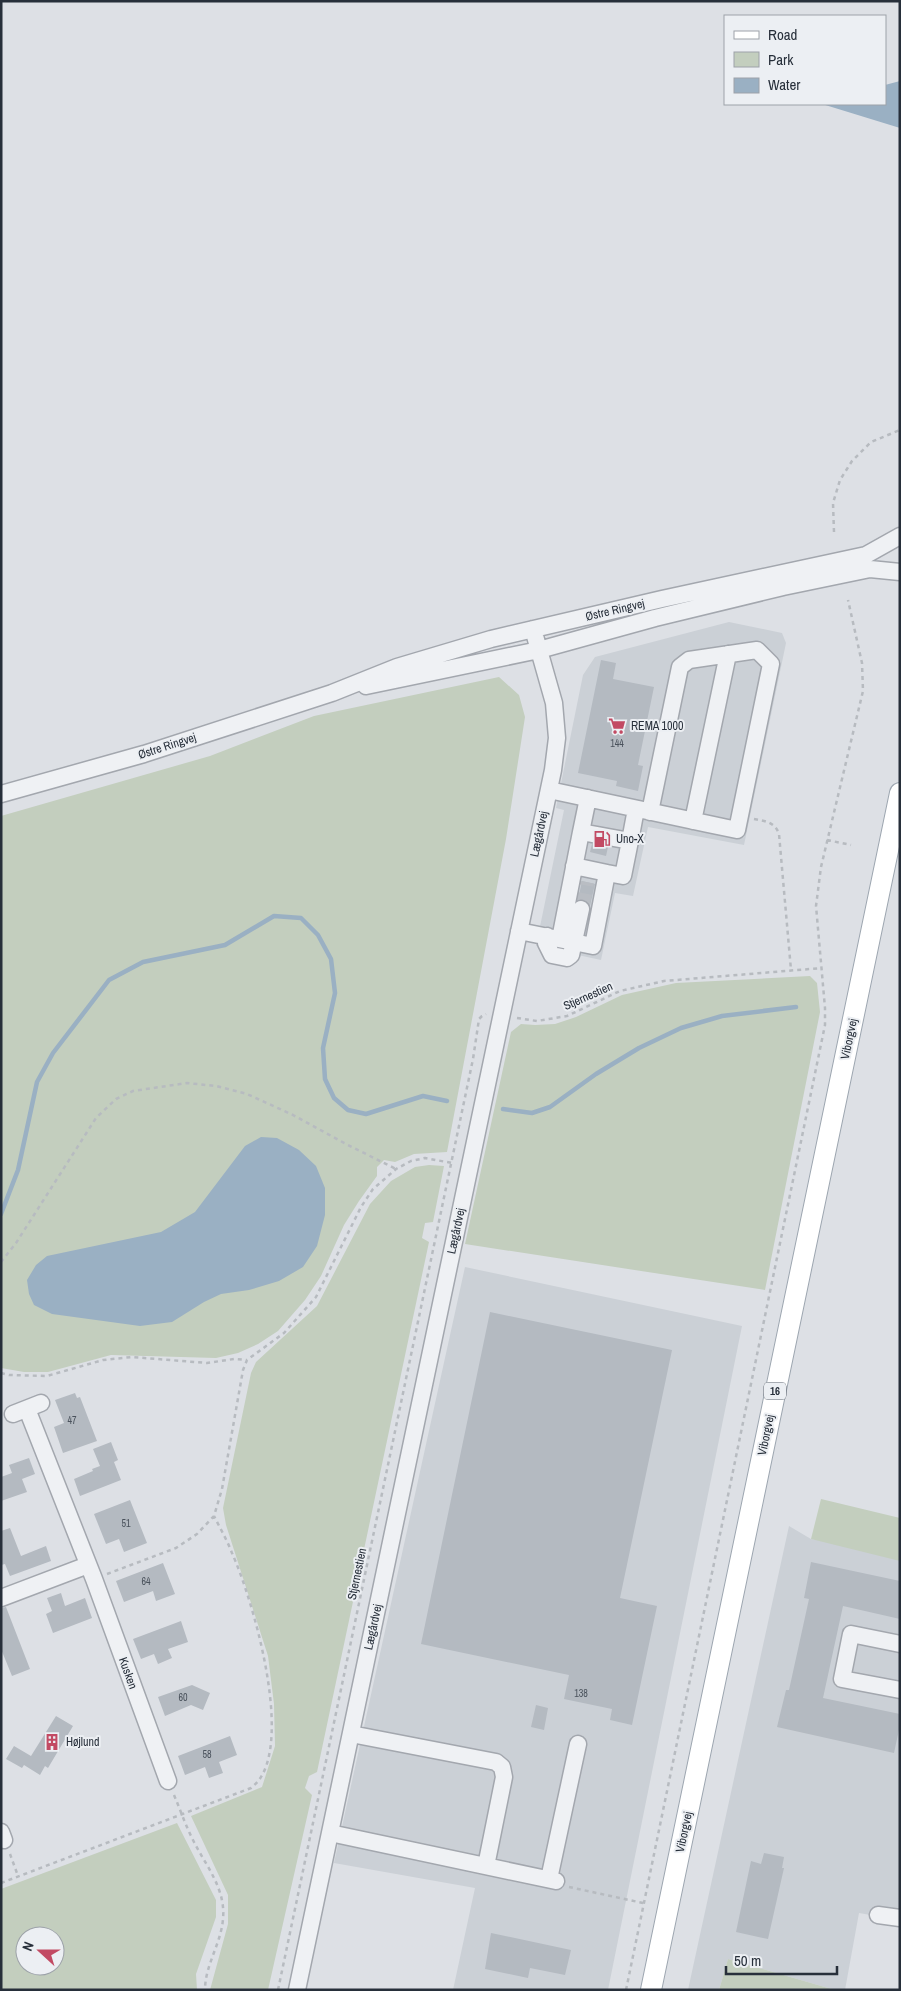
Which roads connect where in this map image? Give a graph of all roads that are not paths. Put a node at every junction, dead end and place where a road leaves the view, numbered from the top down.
1 (900, 536) edge
2 (900, 572) edge
3 (534, 629) junction
4 (539, 650) junction
5 (728, 654) junction
6 (332, 693) junction
7 (549, 790) junction
8 (900, 793) edge
9 (1, 794) edge
10 (588, 798) junction
11 (643, 810) junction
12 (693, 821) junction
13 (581, 832) junction
14 (630, 842) junction
15 (583, 872) junction
16 (607, 873) junction
17 (580, 909) tunnel mouth
18 (519, 931) junction
19 (560, 939) junction
20 (27, 1409) dead end
21 (91, 1572) junction
22 (1, 1598) edge
23 (900, 1644) edge
24 (900, 1690) edge
25 (351, 1734) junction
26 (578, 1744) dead end
27 (168, 1781) road end
28 (330, 1833) junction
29 (486, 1866) junction
30 (878, 1915) dead end
31 (900, 1918) edge
32 (297, 1990) edge
33 (651, 1990) edge

1 - 3 street, Østre Ringvej
2 - 4 street, Østre Ringvej
3 - 4 street, Lægårdvej
3 - 6 street, Østre Ringvej
4 - 6 street, Østre Ringvej
4 - 7 street, Lægårdvej
5 - 11 street
5 - 12 street
5 - 12 street
6 - 9 street, Østre Ringvej
7 - 10 street
7 - 18 street, Lægårdvej
8 - 33 main road, Viborgvej / 16
10 - 11 street
10 - 13 street
11 - 12 street
11 - 14 street
13 - 14 street
13 - 15 street
14 - 16 street
15 - 16 street
15 - 19 street
16 - 19 street
17 - 19 street
18 - 19 street
18 - 25 street, Lægårdvej
20 - 21 street, Kusken
21 - 22 street
21 - 27 street, Kusken
23 - 24 street
25 - 28 street, Lægårdvej
25 - 29 street
26 - 29 street
28 - 29 street
28 - 32 street, Lægårdvej
30 - 31 street

